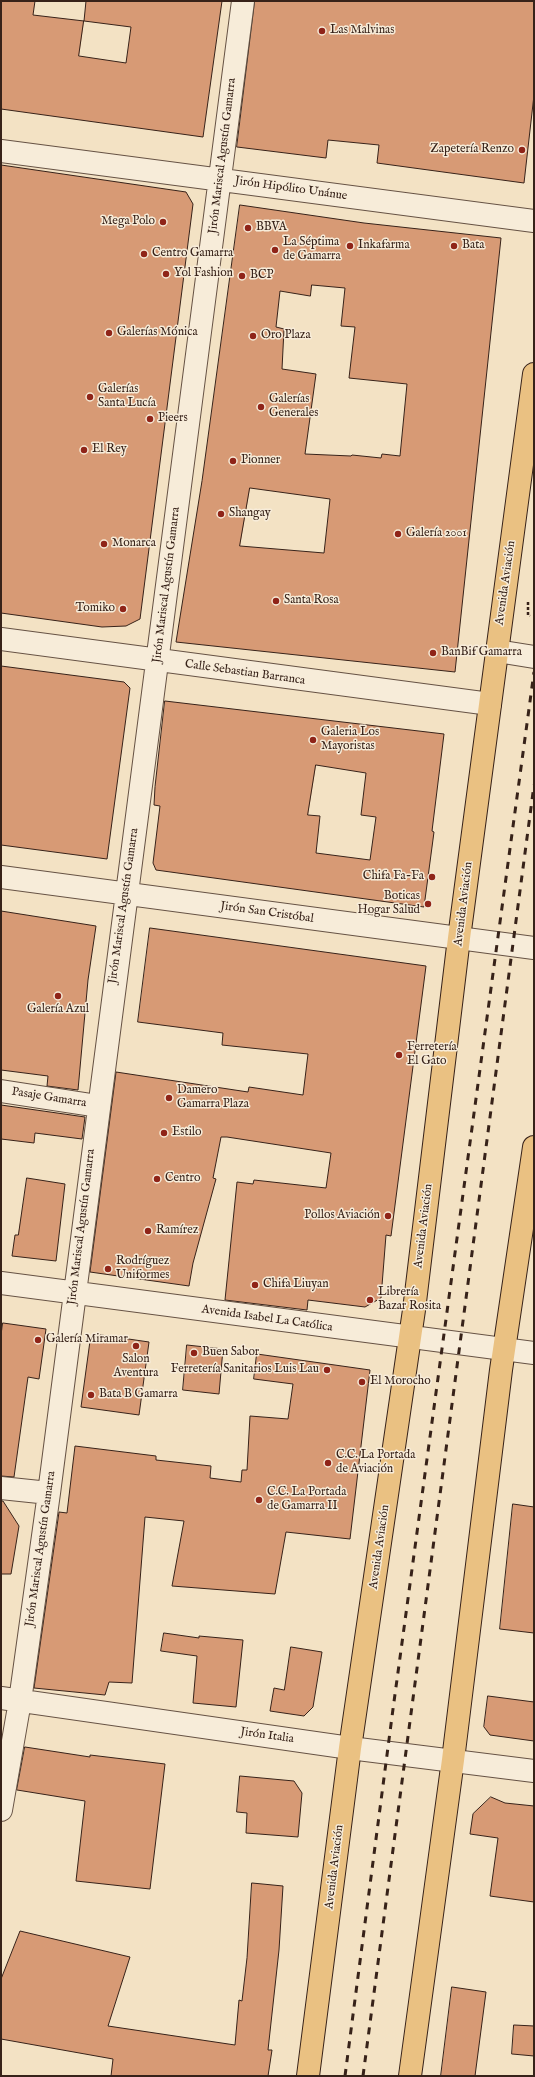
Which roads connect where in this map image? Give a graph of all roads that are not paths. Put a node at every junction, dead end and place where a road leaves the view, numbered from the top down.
1 (243, 1) edge
2 (1, 151) edge
3 (220, 180) junction
4 (534, 221) edge
5 (534, 374) edge
6 (1, 640) edge
7 (497, 651) junction
8 (534, 657) edge
9 (157, 661) junction
10 (490, 704) junction
11 (1, 877) edge
12 (126, 894) junction
13 (459, 938) junction
14 (534, 948) edge
15 (1, 1091) edge
16 (98, 1106) junction
17 (534, 1147) edge
18 (1, 1283) edge
19 (73, 1293) junction
20 (410, 1338) junction
21 (504, 1349) junction
22 (534, 1353) edge
23 (1, 1488) edge
24 (49, 1493) junction
25 (10, 1700) edge
26 (350, 1748) junction
27 (453, 1760) junction
28 (534, 1771) edge
29 (1, 1810) edge
30 (308, 2076) edge
31 (410, 2076) edge

1 - 3 street, Jirón Mariscal Agustín Gamarra
2 - 3 street, Jirón Hipólito Unánue
3 - 4 street, Jirón Hipólito Unánue
3 - 9 street, Jirón Mariscal Agustín Gamarra
5 - 7 main road, Avenida Aviación
6 - 9 street, Calle Sebastian Barranca
7 - 8 street
7 - 10 main road, Avenida Aviación
9 - 10 street, Calle Sebastian Barranca
9 - 12 street, Jirón Mariscal Agustín Gamarra
10 - 13 main road, Avenida Aviación
11 - 12 street, Jirón San Cristóbal
12 - 13 street, Jirón San Cristóbal
12 - 16 street, Jirón Mariscal Agustín Gamarra
13 - 14 street, Jirón San Cristóbal
13 - 20 main road, Avenida Aviación
15 - 16 street, Pasaje Gamarra
16 - 19 street, Jirón Mariscal Agustín Gamarra
17 - 21 main road
18 - 19 street, Avenida Isabel La Católica
19 - 20 street, Avenida Isabel La Católica
19 - 24 street, Jirón Mariscal Agustín Gamarra
20 - 21 street, Avenida Isabel La Católica
20 - 26 main road, Avenida Aviación
21 - 22 street, Avenida Isabel La Católica
21 - 27 main road
23 - 24 street
24 - 25 street, Jirón Mariscal Agustín Gamarra
25 - 26 street, Jirón Italia
25 - 29 street, Jirón Mariscal Agustín Gamarra
26 - 27 street, Jirón Italia
26 - 30 main road, Avenida Aviación
27 - 28 street, Jirón Italia
27 - 31 main road

